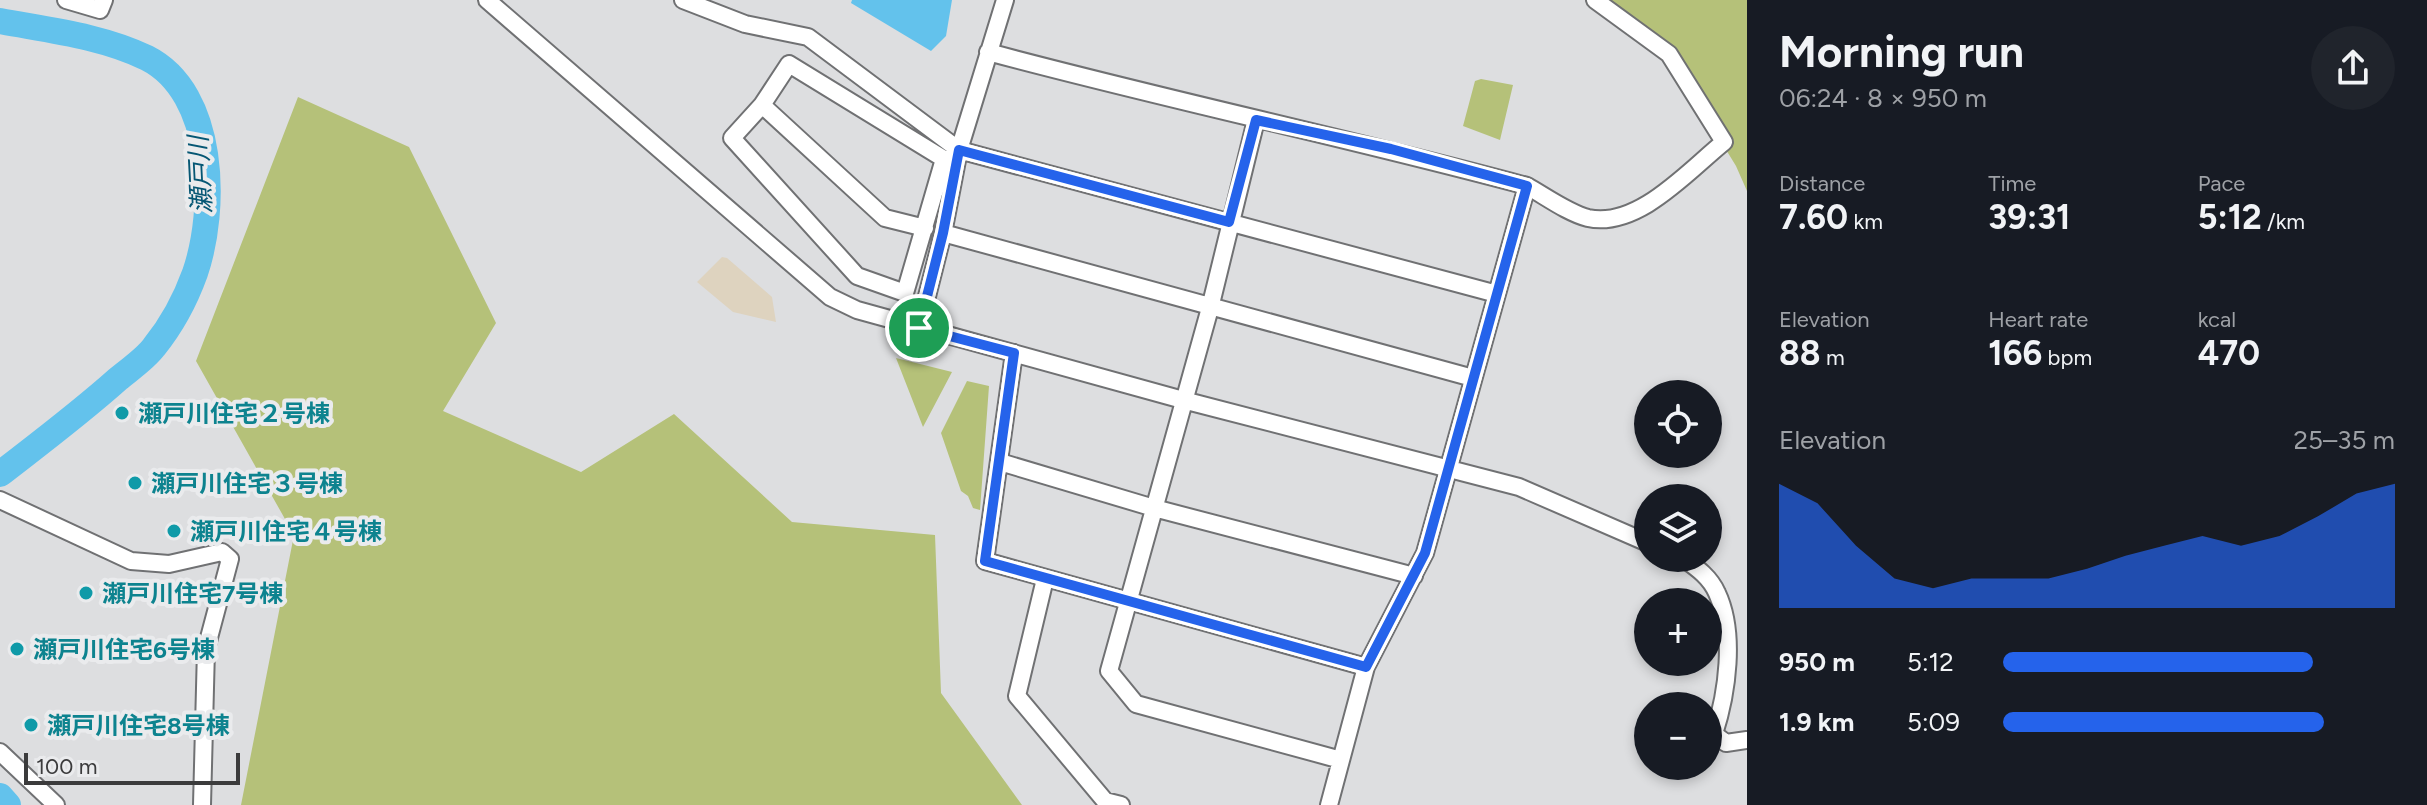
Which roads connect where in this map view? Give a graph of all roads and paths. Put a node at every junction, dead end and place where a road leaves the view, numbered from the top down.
1 (66, 0) edge
2 (104, 0) edge
3 (487, 0) edge
4 (683, 0) edge
5 (1005, 0) edge
6 (1595, 0) edge
7 (988, 52) junction
8 (762, 105) junction
9 (1256, 120) junction
10 (954, 156) junction
11 (1527, 186) junction
12 (1229, 222) junction
13 (925, 228) junction
14 (943, 233) junction
15 (1497, 294) junction
16 (1210, 308) junction
17 (919, 328) junction
18 (1014, 353) junction
19 (1473, 378) junction
20 (1183, 400) junction
21 (1000, 462) junction
22 (1446, 470) junction
23 (0, 500) edge
24 (1154, 508) junction
25 (1634, 537) edge
26 (1702, 572) edge
27 (1414, 576) junction
28 (1045, 579) junction
29 (1128, 601) junction
30 (1366, 667) junction
31 (1747, 740) edge
32 (1, 756) edge
33 (1341, 760) junction
34 (56, 805) edge
35 (202, 805) edge
36 (1121, 805) edge
37 (1329, 805) edge

1 - 2 street
3 - 17 street
4 - 10 street
5 - 7 street
6 - 11 street
7 - 9 street
7 - 10 street
8 - 10 street
8 - 13 street
8 - 13 street
9 - 11 street
9 - 12 street
10 - 12 street
10 - 13 street
10 - 14 street
11 - 15 street
12 - 15 street
12 - 16 street
14 - 16 street
14 - 17 street
15 - 19 street
16 - 19 street
16 - 20 street
17 - 18 street
18 - 20 street
18 - 21 street
19 - 22 street
20 - 22 street
20 - 24 street
21 - 24 street
21 - 28 street
22 - 25 street
22 - 27 street
23 - 35 street
24 - 27 street
24 - 29 street
26 - 31 street
27 - 30 street
28 - 29 street
28 - 36 street
29 - 30 street
29 - 33 street
30 - 33 street
32 - 34 street
33 - 37 street

